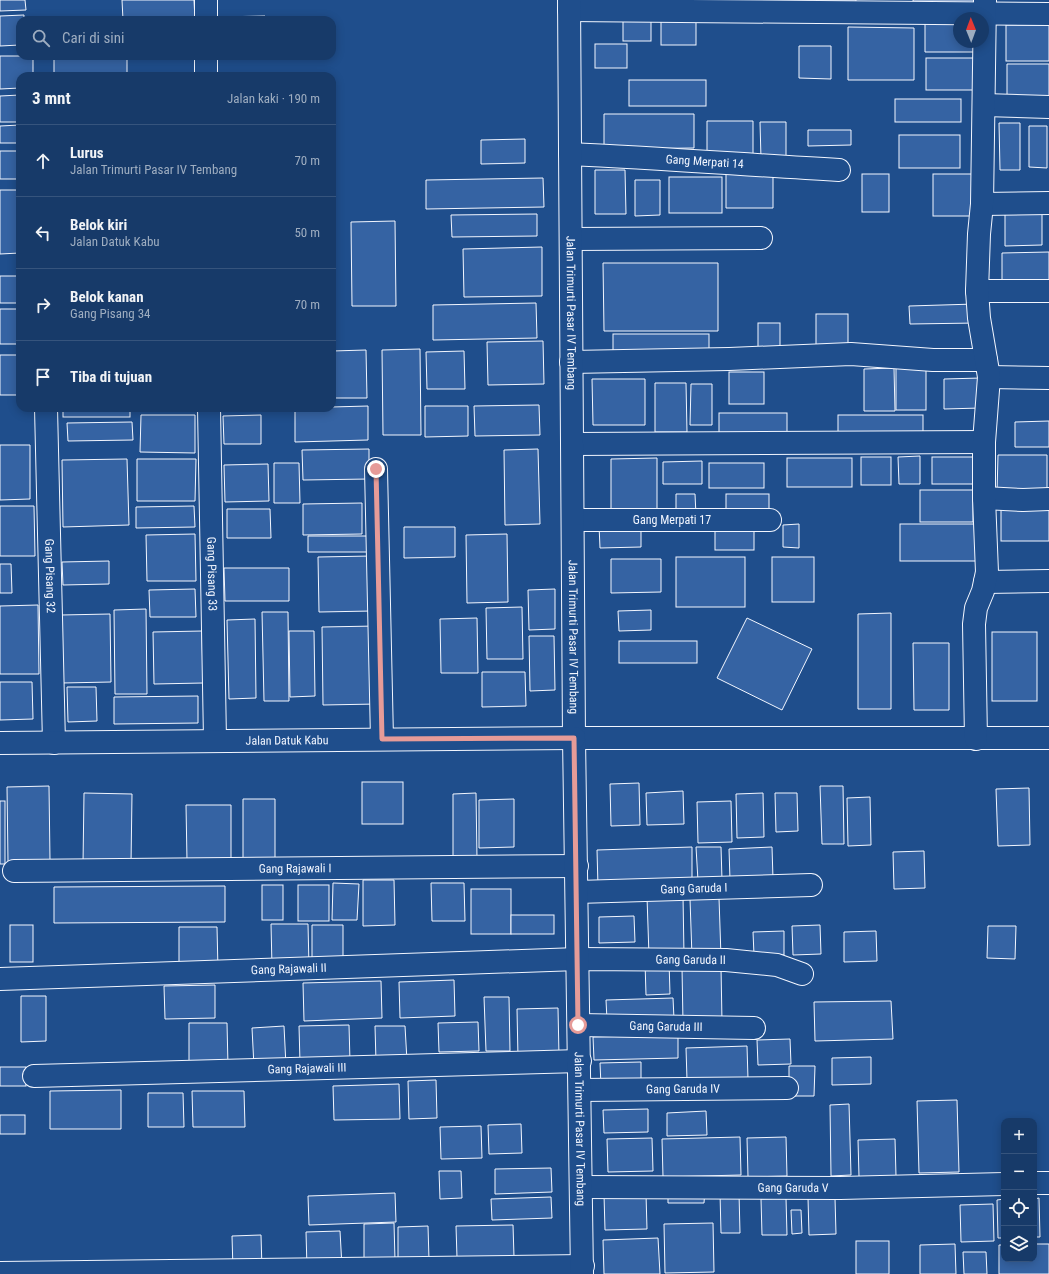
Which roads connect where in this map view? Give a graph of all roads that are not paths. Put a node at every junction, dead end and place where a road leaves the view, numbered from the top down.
1 (206, 0) edge
2 (569, 5) edge
3 (985, 7) edge
4 (1049, 14) edge
5 (206, 16) edge
6 (206, 60) edge
7 (206, 72) edge
8 (984, 105) junction
9 (1049, 106) edge
10 (570, 154) junction
11 (839, 170) dead end
12 (1049, 203) edge
13 (982, 204) junction
14 (761, 238) dead end
15 (571, 239) junction
16 (977, 291) junction
17 (1049, 291) edge
18 (571, 362) junction
19 (987, 368) junction
20 (1049, 378) edge
21 (46, 412) edge
22 (209, 412) edge
23 (984, 442) junction
24 (573, 444) junction
25 (376, 469) dead end
26 (984, 498) junction
27 (1049, 499) edge
28 (573, 520) junction
29 (770, 520) dead end
30 (985, 582) junction
31 (1049, 582) edge
32 (574, 738) junction
33 (1049, 738) edge
34 (382, 739) junction
35 (976, 739) junction
36 (215, 740) junction
37 (0, 743) edge
38 (54, 743) junction
39 (577, 866) junction
40 (14, 871) dead end
41 (811, 885) dead end
42 (577, 892) junction
43 (578, 959) junction
44 (802, 974) dead end
45 (0, 978) edge
46 (578, 1025) junction
47 (754, 1028) dead end
48 (580, 1062) junction
49 (34, 1076) dead end
50 (787, 1088) dead end
51 (580, 1090) junction
52 (1037, 1183) edge
53 (1049, 1183) edge
54 (1001, 1184) edge
55 (582, 1187) junction
56 (583, 1270) edge
57 (0, 1273) edge

1 - 5 street
2 - 3 street
2 - 10 street, Jalan Trimurti Pasar IV Tembang
3 - 4 street
3 - 8 street
6 - 7 street
8 - 9 street
8 - 13 street
10 - 11 street, Gang Merpati 14
10 - 15 street, Jalan Trimurti Pasar IV Tembang
12 - 13 street
13 - 16 street
14 - 15 street
15 - 18 street, Jalan Trimurti Pasar IV Tembang
16 - 17 street
16 - 19 street
18 - 19 street
18 - 24 street, Jalan Trimurti Pasar IV Tembang
19 - 20 street
19 - 23 street
21 - 38 street, Gang Pisang 32
22 - 36 street, Gang Pisang 33
23 - 24 street
23 - 26 street
24 - 28 street, Jalan Trimurti Pasar IV Tembang
25 - 34 street
26 - 27 street
26 - 30 street
28 - 29 street, Gang Merpati 17
28 - 32 street, Jalan Trimurti Pasar IV Tembang
30 - 31 street
30 - 35 street
32 - 34 street, Jalan Datuk Kabu
32 - 35 street, Jalan Datuk Kabu
32 - 39 street, Jalan Trimurti Pasar IV Tembang
33 - 35 street, Jalan Datuk Kabu
34 - 36 street, Jalan Datuk Kabu
36 - 38 street, Jalan Datuk Kabu
37 - 38 street, Jalan Datuk Kabu
39 - 40 street, Gang Rajawali I
39 - 42 street, Jalan Trimurti Pasar IV Tembang
41 - 42 street, Gang Garuda I
42 - 43 street, Jalan Trimurti Pasar IV Tembang
43 - 44 street, Gang Garuda II
43 - 45 street, Gang Rajawali II
43 - 46 street, Jalan Trimurti Pasar IV Tembang
46 - 47 street, Gang Garuda III
46 - 48 street, Jalan Trimurti Pasar IV Tembang
48 - 49 street, Gang Rajawali III
48 - 51 street, Jalan Trimurti Pasar IV Tembang
50 - 51 street, Gang Garuda IV
51 - 55 street, Jalan Trimurti Pasar IV Tembang
52 - 53 street
54 - 55 street, Gang Garuda V
55 - 56 street, Jalan Trimurti Pasar IV Tembang
56 - 57 street

